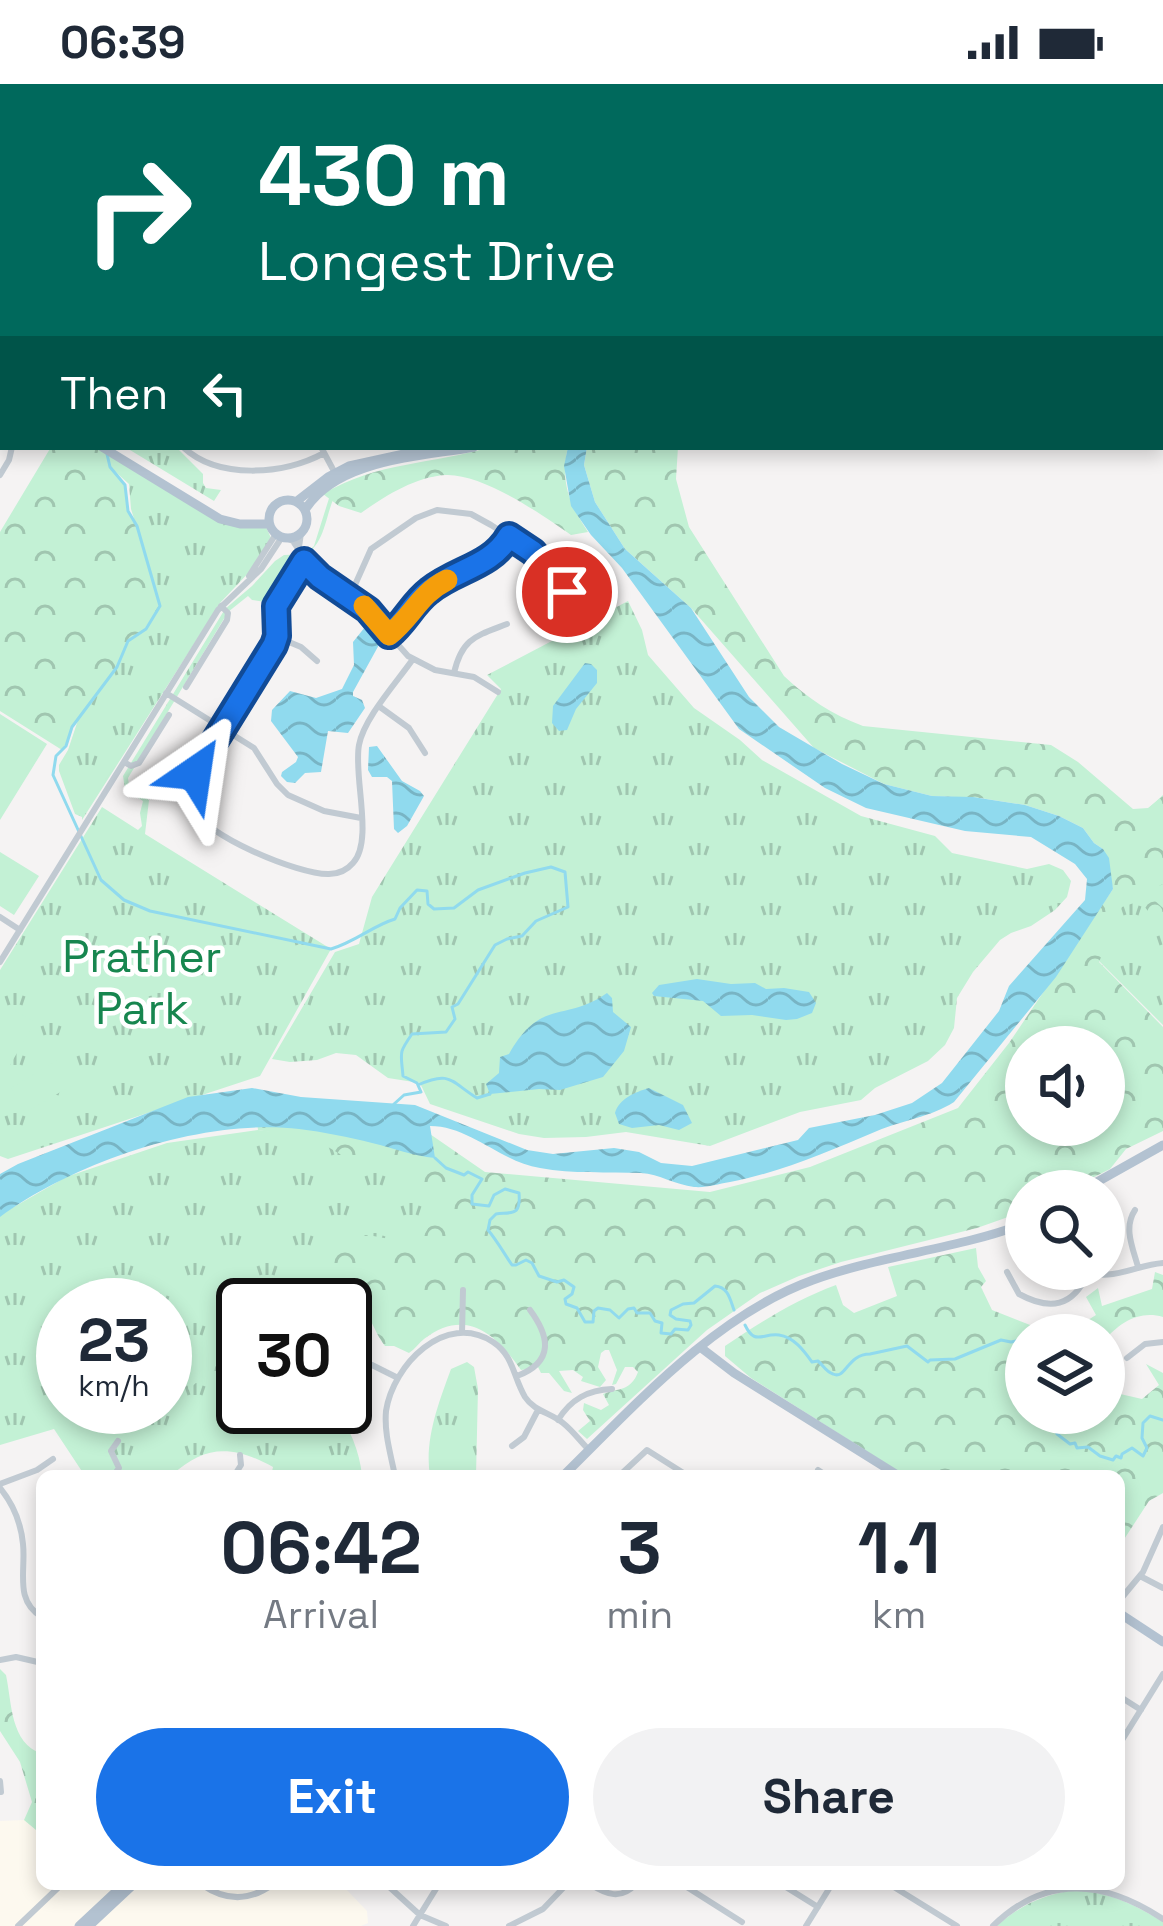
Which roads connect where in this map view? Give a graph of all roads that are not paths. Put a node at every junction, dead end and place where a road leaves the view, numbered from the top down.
1 (107, 450) edge
2 (187, 450) edge
3 (322, 450) edge
4 (440, 450) edge
5 (406, 453) edge
6 (336, 475) junction
7 (301, 506) junction
8 (276, 530) junction
9 (301, 533) junction
10 (509, 536) junction
11 (303, 558) junction
12 (567, 592) dead end
13 (350, 596) junction
14 (221, 606) junction
15 (507, 624) dead end
16 (389, 635) junction
17 (277, 638) junction
18 (413, 659) junction
19 (317, 661) dead end
20 (454, 673) junction
21 (186, 687) dead end
22 (498, 692) dead end
23 (166, 693) junction
24 (380, 707) junction
25 (169, 715) dead end
26 (223, 728) junction
27 (425, 753) dead end
28 (124, 762) junction
29 (361, 818) junction
30 (0, 917) edge
31 (20, 930) junction
32 (0, 962) edge
33 (1163, 1148) edge
34 (1121, 1170) edge
35 (1125, 1171) edge
36 (1135, 1210) dead end
37 (1005, 1228) edge
38 (1163, 1263) edge
39 (1138, 1267) junction
40 (1125, 1271) edge
41 (463, 1290) dead end
42 (1017, 1290) edge
43 (1076, 1290) edge
44 (530, 1310) dead end
45 (462, 1333) junction
46 (1163, 1342) edge
47 (700, 1347) junction
48 (1127, 1358) dead end
49 (372, 1364) edge
50 (517, 1376) junction
51 (398, 1378) junction
52 (612, 1389) dead end
53 (538, 1410) junction
54 (558, 1420) junction
55 (118, 1442) dead end
56 (512, 1446) dead end
57 (589, 1450) junction
58 (240, 1455) dead end
59 (53, 1459) dead end
60 (36, 1470) edge
61 (37, 1470) edge
62 (118, 1470) edge
63 (238, 1470) edge
64 (394, 1470) edge
65 (569, 1470) edge
66 (625, 1470) edge
67 (678, 1470) edge
68 (889, 1470) edge
69 (2, 1484) edge
70 (1163, 1527) edge
71 (1140, 1576) junction
72 (1163, 1588) edge
73 (1125, 1594) edge
74 (36, 1613) edge
75 (1125, 1617) edge
76 (1163, 1642) edge
77 (0, 1660) edge
78 (36, 1662) edge
79 (1163, 1674) edge
80 (1125, 1700) edge
81 (1141, 1710) junction
82 (1125, 1735) edge
83 (0, 1781) edge
84 (1, 1792) edge
85 (56, 1890) edge
86 (118, 1890) edge
87 (128, 1890) edge
88 (209, 1890) edge
89 (262, 1890) edge
90 (393, 1890) edge
91 (435, 1890) edge
92 (561, 1890) edge
93 (601, 1890) edge
94 (629, 1890) edge
95 (691, 1890) edge
96 (791, 1890) edge
97 (828, 1890) edge
98 (899, 1890) edge
99 (907, 1890) edge
100 (1062, 1890) edge
101 (1125, 1890) edge
102 (905, 1894) junction
103 (818, 1907) junction
104 (420, 1915) junction
105 (1162, 1917) edge
106 (742, 1922) dead end
107 (18, 1926) edge
108 (79, 1926) edge
109 (89, 1926) edge
110 (413, 1926) edge
111 (446, 1926) edge
112 (509, 1926) edge
113 (806, 1926) edge
114 (957, 1926) edge
115 (993, 1926) edge

1 - 8 main road
2 - 3 street
3 - 6 street
4 - 5 main road
5 - 6 main road
6 - 7 main road
7 - 8 main road
7 - 9 main road
8 - 9 main road
8 - 11 street
8 - 14 street
9 - 11 street
10 - 12 street
10 - 13 street
10 - 16 street
11 - 13 street
11 - 17 street
13 - 16 street
14 - 21 street
14 - 23 street
15 - 20 street
16 - 18 street
17 - 19 street
17 - 26 street
18 - 20 street
18 - 24 street
20 - 22 street
23 - 26 street
23 - 28 street
24 - 27 street
24 - 29 street
25 - 28 street
26 - 29 street
26 - 29 street
28 - 31 street
30 - 31 street
31 - 32 street
33 - 34 main road
33 - 35 main road
36 - 39 street
37 - 47 main road
38 - 39 street
39 - 40 street
41 - 45 street
42 - 43 street
44 - 50 street
45 - 50 street
45 - 51 street
46 - 48 street
47 - 57 main road
47 - 68 main road
49 - 51 street
50 - 53 street
51 - 64 street
52 - 54 street
53 - 54 street
53 - 56 street
54 - 57 street
55 - 62 street
57 - 65 main road
58 - 63 street
59 - 61 street
60 - 69 street
66 - 67 street
69 - 74 street
70 - 71 street
71 - 72 street
71 - 73 street
75 - 76 main road
77 - 78 street
79 - 81 street
80 - 81 street
81 - 82 street
83 - 84 street
85 - 107 street
86 - 108 main road
87 - 109 main road
88 - 89 street
90 - 104 street
91 - 104 street
92 - 112 street
93 - 94 street
95 - 106 street
96 - 103 street
97 - 103 street
98 - 102 street
99 - 102 street
100 - 115 street
101 - 105 street
102 - 114 street
103 - 113 street
104 - 110 street
104 - 111 street

